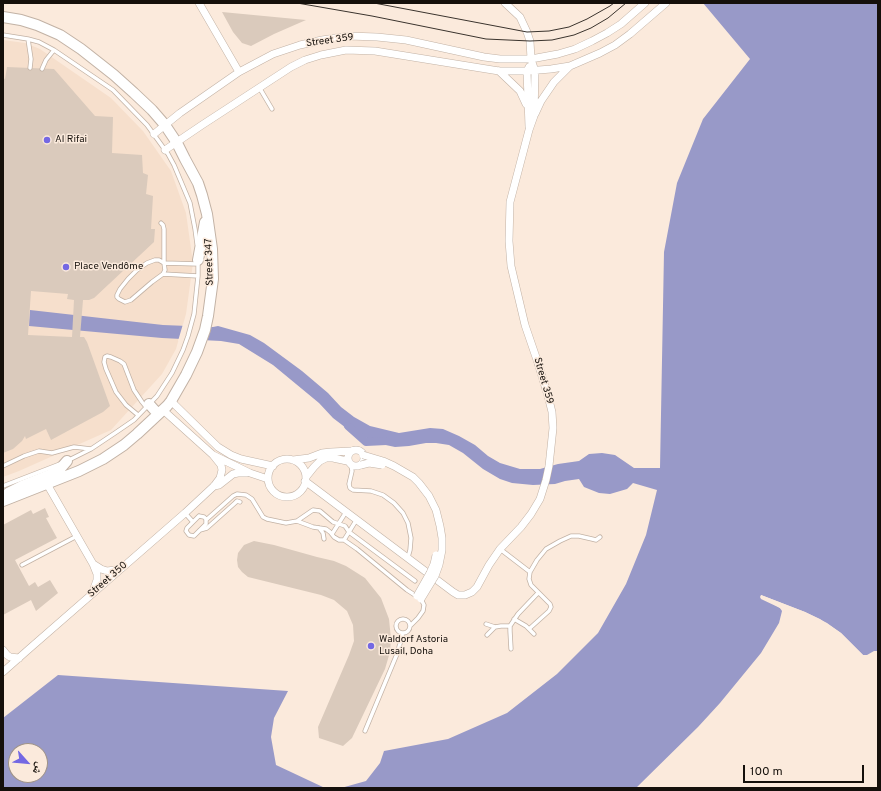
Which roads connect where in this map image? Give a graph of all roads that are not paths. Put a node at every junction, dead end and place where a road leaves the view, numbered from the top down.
1 (199, 3) edge
2 (505, 3) edge
3 (645, 3) edge
4 (666, 3) edge
5 (3, 17) edge
6 (3, 35) edge
7 (28, 39) junction
8 (54, 50) junction
9 (531, 59) junction
10 (570, 66) junction
11 (30, 68) dead end
12 (42, 69) dead end
13 (499, 71) junction
14 (527, 71) junction
15 (535, 71) junction
16 (239, 72) junction
17 (259, 88) junction
18 (272, 109) dead end
19 (528, 110) junction
20 (534, 116) junction
21 (165, 125) junction
22 (529, 130) junction
23 (154, 134) junction
24 (177, 143) junction
25 (165, 150) junction
26 (207, 214) junction
27 (161, 223) dead end
28 (198, 262) junction
29 (164, 263) junction
30 (163, 274) junction
31 (198, 276) junction
32 (171, 401) junction
33 (148, 405) junction
34 (160, 412) junction
35 (138, 416) junction
36 (91, 449) junction
37 (351, 451) junction
38 (213, 455) junction
39 (363, 455) junction
40 (293, 460) junction
41 (67, 461) junction
42 (349, 463) junction
43 (361, 465) junction
44 (3, 466) edge
45 (273, 466) junction
46 (250, 474) junction
47 (268, 479) junction
48 (306, 479) junction
49 (47, 484) junction
50 (3, 486) edge
51 (214, 486) junction
52 (3, 497) edge
53 (3, 501) edge
54 (240, 502) dead end
55 (346, 512) junction
56 (185, 513) junction
57 (357, 519) junction
58 (206, 520) junction
59 (297, 521) junction
60 (193, 522) junction
61 (338, 524) junction
62 (319, 528) junction
63 (200, 530) junction
64 (349, 532) junction
65 (332, 534) junction
66 (77, 536) junction
67 (600, 537) dead end
68 (324, 539) dead end
69 (344, 540) junction
70 (500, 549) junction
71 (408, 557) junction
72 (93, 564) junction
73 (22, 565) dead end
74 (124, 566) junction
75 (530, 572) junction
76 (415, 581) dead end
77 (538, 593) junction
78 (91, 595) junction
79 (419, 598) junction
80 (514, 619) junction
81 (486, 624) dead end
82 (410, 626) junction
83 (510, 626) junction
84 (495, 627) junction
85 (529, 629) junction
86 (403, 633) junction
87 (534, 634) dead end
88 (487, 635) dead end
89 (511, 649) dead end
90 (3, 650) edge
91 (19, 658) junction
92 (3, 672) edge
93 (365, 731) dead end

1 - 16 street
2 - 9 street
3 - 9 street, Street 359
4 - 10 street, Street 359
5 - 21 main road, Street 347
6 - 7 lane, Street 347
7 - 8 lane, Street 347
7 - 11 lane
8 - 12 lane
8 - 23 lane, Street 347
9 - 14 street, Street 359
9 - 15 street, Street 359
9 - 16 street, Street 359
10 - 15 street, Street 359
10 - 20 street, Street 359
13 - 14 street, Street 359
13 - 17 street, Street 359
13 - 19 street, Street 359
14 - 15 street, Street 359
14 - 19 street, Street 359
15 - 20 street, Street 359
16 - 21 street, Street 359
17 - 18 lane
17 - 24 street, Street 359
19 - 22 street, Street 359
20 - 22 street, Street 359
21 - 23 street, Street 359
21 - 24 main road, Street 347
22 - 70 street, Street 359
23 - 25 lane, Street 347
24 - 25 street, Street 359
24 - 26 main road, Street 347
25 - 28 lane, Street 347
26 - 28 main road
26 - 32 main road, Street 347
27 - 29 lane
28 - 29 lane
28 - 31 lane, Street 347
29 - 30 lane
29 - 30 lane
30 - 31 lane
31 - 33 lane, Street 347
32 - 34 main road, Street 347
32 - 45 street
33 - 34 main road
33 - 35 lane, Street 347
33 - 35 lane
34 - 38 street
34 - 49 main road, Street 347
35 - 36 lane, Street 347
36 - 41 lane, Street 347
36 - 44 lane
37 - 39 street
37 - 40 street
37 - 42 street
38 - 46 street
38 - 51 street
39 - 43 street
39 - 79 street, bridge
40 - 45 street
40 - 48 street
41 - 50 lane, Street 347
41 - 52 main road
42 - 43 street
42 - 48 street
42 - 71 lane
43 - 79 street, bridge
45 - 47 street
46 - 47 street
46 - 51 street
47 - 48 street
48 - 55 street
49 - 53 main road, Street 347
49 - 66 street
51 - 56 street, Street 350
54 - 63 lane
55 - 57 street
55 - 61 lane
56 - 60 lane
56 - 74 street, Street 350
57 - 64 lane
57 - 71 street
58 - 59 lane
58 - 60 lane
58 - 63 lane
59 - 61 lane
59 - 62 lane
60 - 63 lane
61 - 64 lane
61 - 65 lane
62 - 65 lane
62 - 68 lane
64 - 69 lane
64 - 76 lane
65 - 69 lane
66 - 72 street
66 - 73 lane
67 - 75 lane
69 - 79 lane
70 - 71 street, Street 359
70 - 75 lane
72 - 74 street
72 - 78 street
74 - 78 street, Street 350
75 - 77 lane
77 - 80 lane
77 - 85 lane
78 - 91 street, Street 350
79 - 82 lane
80 - 83 lane
80 - 85 lane
81 - 84 lane
82 - 86 lane
82 - 86 lane
83 - 84 lane
83 - 89 lane
84 - 88 lane
85 - 87 lane
86 - 93 lane
90 - 91 street
91 - 92 street, Street 350

